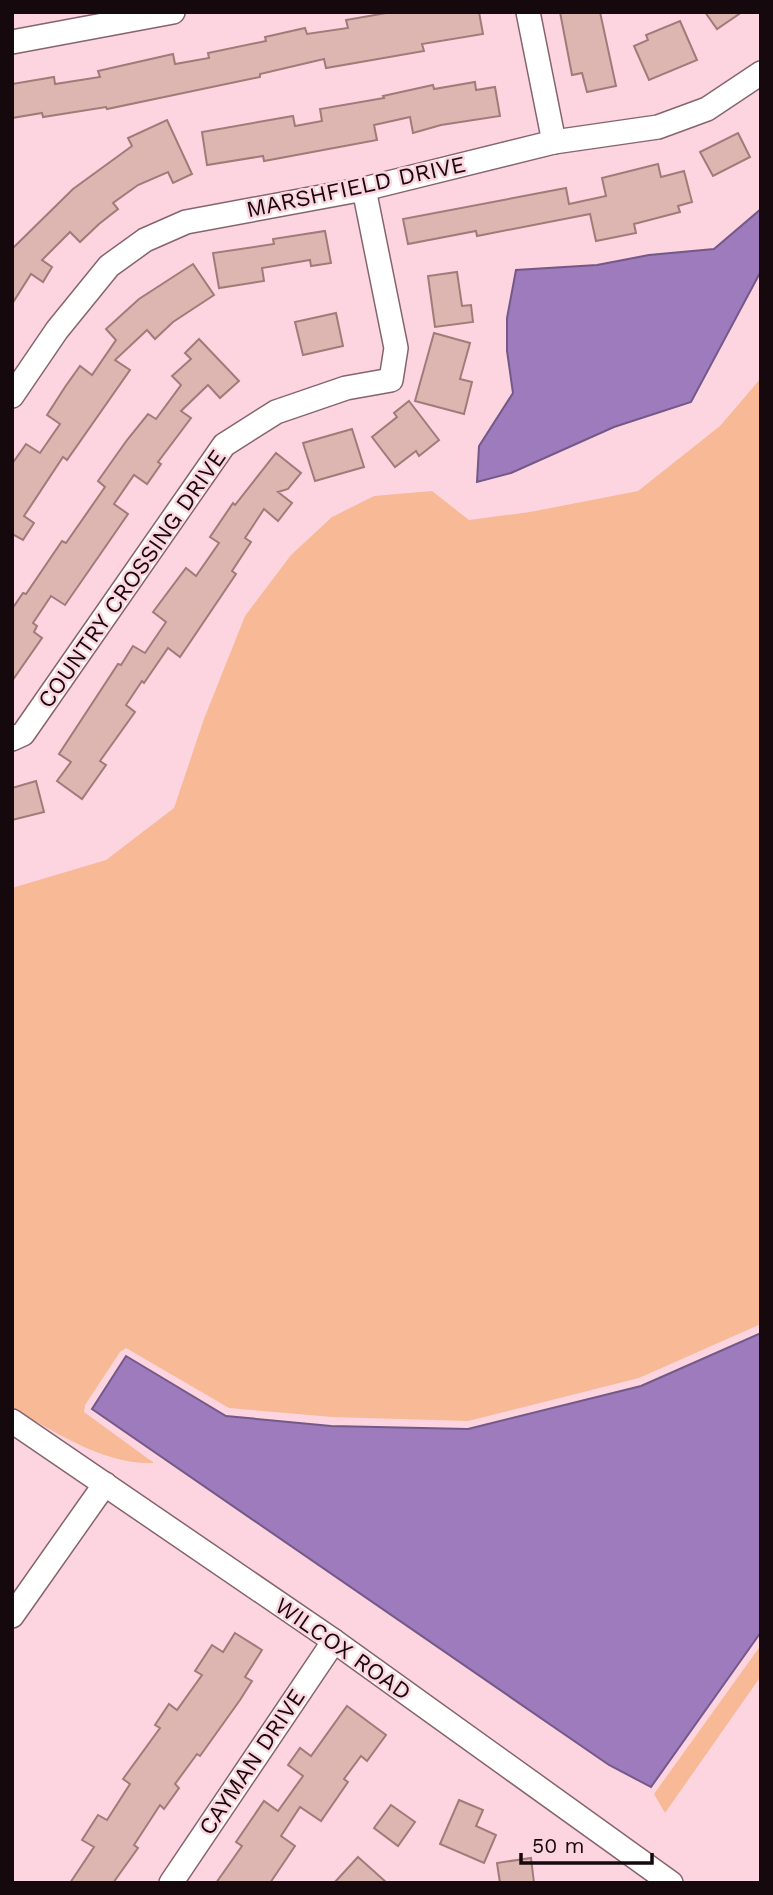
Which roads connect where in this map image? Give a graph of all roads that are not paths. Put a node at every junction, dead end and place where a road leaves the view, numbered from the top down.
1 (173, 12) edge
2 (528, 12) edge
3 (12, 43) edge
4 (761, 72) edge
5 (554, 142) junction
6 (364, 190) junction
7 (12, 396) edge
8 (12, 739) edge
9 (12, 1421) edge
10 (105, 1485) junction
11 (12, 1616) edge
12 (334, 1641) junction
13 (658, 1880) edge
14 (171, 1883) edge

1 - 3 street
2 - 5 street
4 - 5 street, MARSHFIELD DRIVE
5 - 6 street, MARSHFIELD DRIVE
6 - 7 street, MARSHFIELD DRIVE
6 - 8 street, COUNTRY CROSSING DRIVE
9 - 10 street, WILCOX ROAD
10 - 11 street
10 - 12 street, WILCOX ROAD
12 - 13 street, WILCOX ROAD
12 - 14 street, CAYMAN DRIVE

